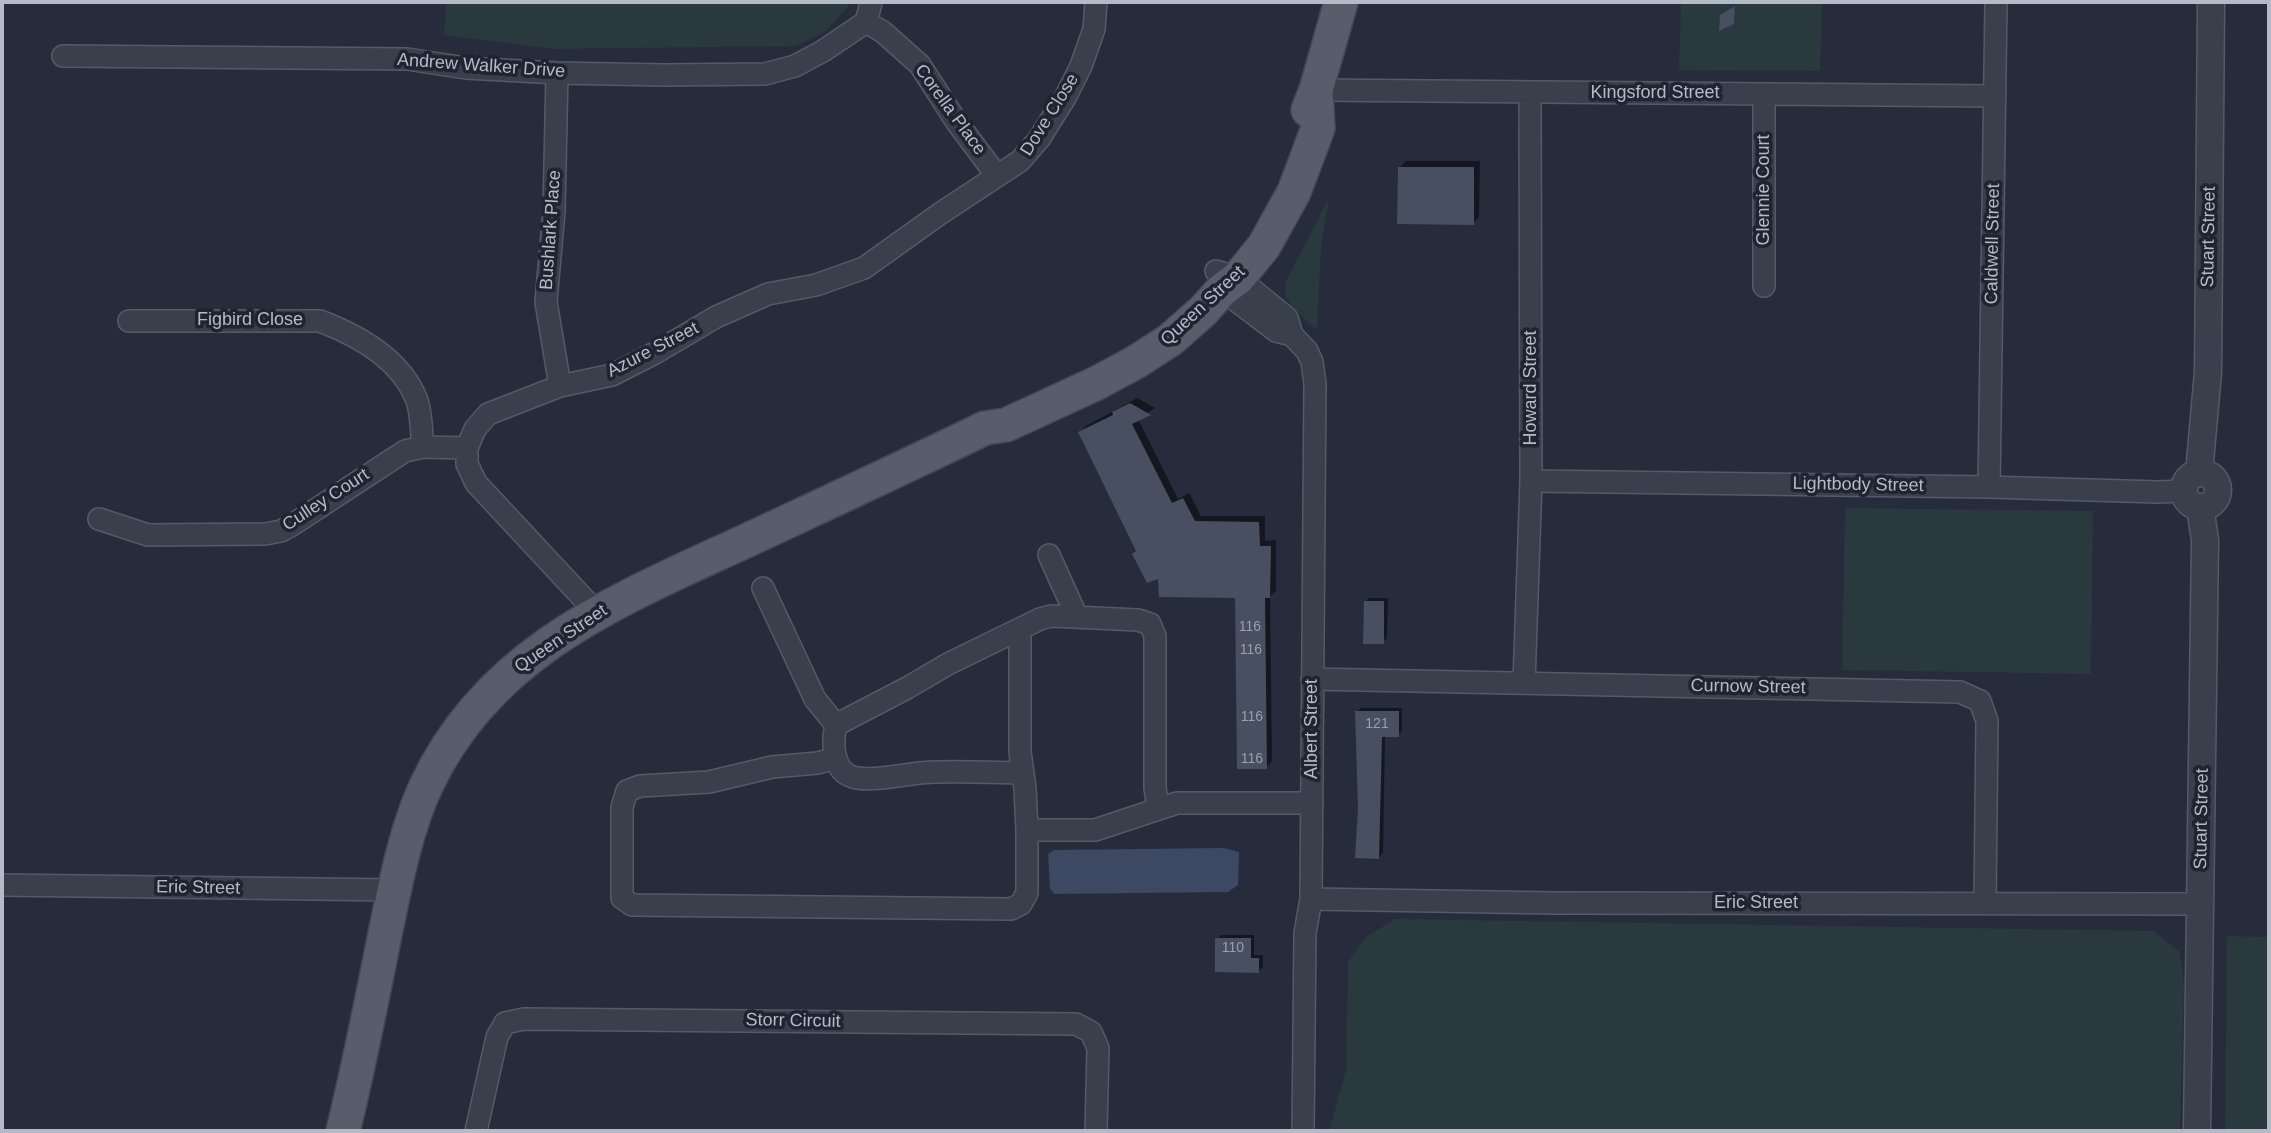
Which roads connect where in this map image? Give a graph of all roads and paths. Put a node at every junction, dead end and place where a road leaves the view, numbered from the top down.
1 (1096, 2) edge
2 (1341, 2) edge
3 (1996, 2) edge
4 (2211, 2) edge
5 (869, 12) edge
6 (63, 56) dead end
7 (557, 73) junction
8 (1316, 90) junction
9 (1530, 92) junction
10 (1764, 94) junction
11 (1995, 96) junction
12 (997, 176) junction
13 (1225, 280) junction
14 (1764, 286) dead end
15 (130, 321) dead end
16 (560, 386) junction
17 (423, 447) junction
18 (467, 448) junction
19 (1531, 481) junction
20 (1989, 487) junction
21 (2195, 490) junction
22 (99, 519) dead end
23 (1049, 555) dead end
24 (763, 588) dead end
25 (597, 613) junction
26 (1077, 617) junction
27 (1020, 629) junction
28 (1312, 679) junction
29 (1524, 683) junction
30 (836, 725) junction
31 (835, 758) junction
32 (1023, 773) junction
33 (1312, 803) junction
34 (1158, 808) junction
35 (1027, 830) junction
36 (2, 886) edge
37 (394, 890) junction
38 (1311, 899) junction
39 (1985, 902) junction
40 (2200, 904) junction
41 (343, 1131) edge
42 (476, 1131) edge
43 (1096, 1131) edge
44 (1303, 1131) edge
45 (2197, 1131) edge

1 - 12 street, Dove Close
2 - 8 main road, Queen Street
3 - 11 street, Caldwell Street
4 - 21 street, Stuart Street
5 - 7 street, Andrew Walker Drive
5 - 12 street, Corella Place
6 - 7 street, Andrew Walker Drive
7 - 16 street, Bushlark Place
8 - 9 street, Kingsford Street
8 - 13 main road, Queen Street
9 - 10 street, Kingsford Street
9 - 19 street, Howard Street
10 - 11 street, Kingsford Street
10 - 14 street, Glennie Court
11 - 20 street, Caldwell Street
12 - 16 street, Azure Street
13 - 25 main road, Queen Street
13 - 28 street, Albert Street
15 - 17 street, Figbird Close
16 - 18 street, Azure Street
17 - 18 street, Culley Court
17 - 22 street, Culley Court
18 - 25 street
19 - 20 street, Lightbody Street
19 - 29 street, Howard Street
20 - 21 street, Lightbody Street
21 - 40 street, Stuart Street
23 - 26 street
24 - 30 street
25 - 37 main road, Queen Street
26 - 27 street
26 - 34 street
27 - 30 street
27 - 32 street
28 - 29 street, Curnow Street
28 - 33 street, Albert Street
29 - 39 street, Curnow Street
30 - 31 street
31 - 32 street
31 - 35 street
32 - 35 street
33 - 34 street
33 - 38 street, Albert Street
34 - 35 street
36 - 37 street, Eric Street
37 - 41 main road, Queen Street
38 - 39 street, Eric Street
38 - 44 street, Albert Street
39 - 40 street, Eric Street
40 - 45 street, Stuart Street
42 - 43 street, Storr Circuit

